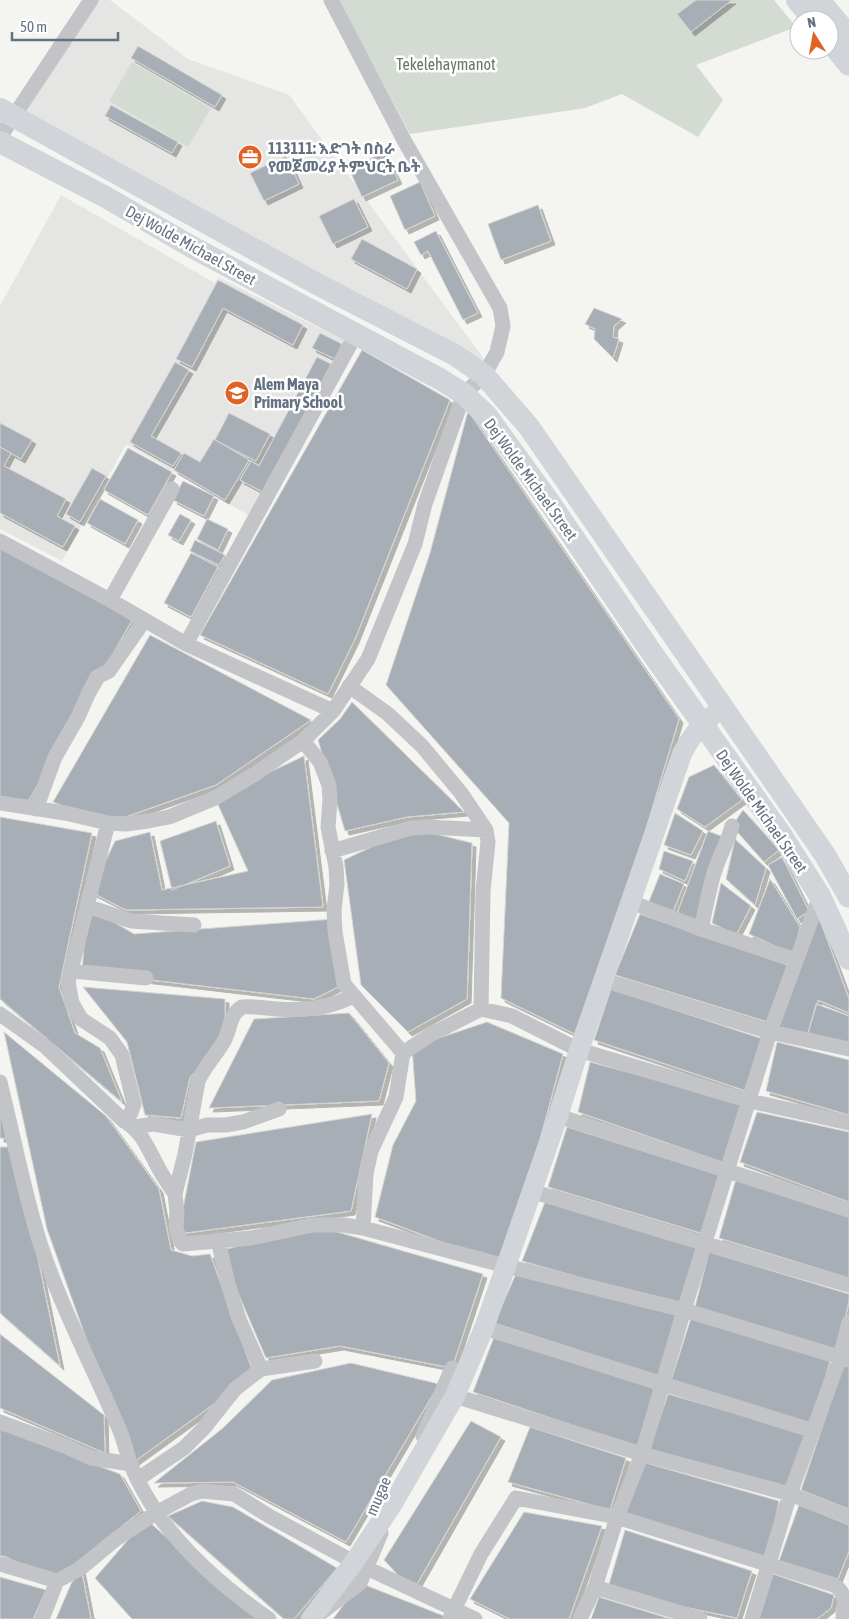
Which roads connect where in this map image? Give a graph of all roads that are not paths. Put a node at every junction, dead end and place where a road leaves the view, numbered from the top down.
1 (91, 0) edge
2 (331, 0) edge
3 (816, 7) edge
4 (849, 36) edge
5 (839, 52) edge
6 (849, 65) edge
7 (7, 112) edge
8 (0, 137) edge
9 (0, 142) edge
10 (209, 224) junction
11 (192, 247) junction
12 (356, 334) junction
13 (484, 374) junction
14 (464, 394) junction
15 (529, 427) junction
16 (509, 445) junction
17 (172, 490) dead end
18 (0, 541) edge
19 (110, 600) junction
20 (144, 621) junction
21 (186, 644) junction
22 (349, 686) junction
23 (723, 707) junction
24 (333, 711) junction
25 (702, 724) junction
26 (303, 741) junction
27 (0, 803) edge
28 (36, 809) junction
29 (108, 823) junction
30 (732, 826) dead end
31 (486, 830) junction
32 (332, 851) junction
33 (820, 896) junction
34 (849, 897) edge
35 (631, 902) junction
36 (87, 906) junction
37 (194, 924) dead end
38 (701, 929) junction
39 (849, 959) edge
40 (796, 960) junction
41 (72, 971) junction
42 (146, 978) dead end
43 (603, 980) junction
44 (353, 996) junction
45 (481, 1009) junction
46 (0, 1014) edge
47 (770, 1032) junction
48 (849, 1049) edge
49 (578, 1050) junction
50 (402, 1053) junction
51 (0, 1082) edge
52 (750, 1101) junction
53 (279, 1109) dead end
54 (558, 1116) junction
55 (849, 1123) edge
56 (129, 1124) junction
57 (189, 1130) junction
58 (728, 1171) junction
59 (531, 1191) junction
60 (175, 1194) junction
61 (849, 1210) edge
62 (363, 1228) junction
63 (218, 1240) junction
64 (706, 1244) junction
65 (506, 1266) junction
66 (849, 1285) edge
67 (684, 1310) junction
68 (849, 1322) edge
69 (484, 1328) junction
70 (845, 1359) edge
71 (315, 1361) dead end
72 (452, 1368) dead end
73 (261, 1369) junction
74 (662, 1384) junction
75 (455, 1396) junction
76 (0, 1422) edge
77 (814, 1431) junction
78 (642, 1454) junction
79 (131, 1464) junction
80 (138, 1479) junction
81 (790, 1494) junction
82 (156, 1513) junction
83 (617, 1517) junction
84 (849, 1517) edge
85 (354, 1562) junction
86 (0, 1564) edge
87 (768, 1565) junction
88 (57, 1581) junction
89 (595, 1587) junction
90 (451, 1615) edge
91 (42, 1619) edge
92 (269, 1619) edge
93 (312, 1619) edge
94 (475, 1619) edge
95 (580, 1619) edge
96 (700, 1619) edge
97 (752, 1619) edge
98 (843, 1619) edge

1 - 7 street
2 - 13 street
3 - 4 main road
5 - 6 main road
7 - 8 street
7 - 10 main road, Dej Wolde Michael Street
9 - 11 main road, Dej Wolde Michael Street
10 - 11 main road
10 - 13 main road, Dej Wolde Michael Street
11 - 12 main road, Dej Wolde Michael Street
12 - 14 main road, Dej Wolde Michael Street
12 - 21 street
13 - 14 street
13 - 15 main road, Dej Wolde Michael Street
14 - 16 main road, Dej Wolde Michael Street
14 - 22 street
15 - 16 street
15 - 23 main road, Dej Wolde Michael Street
16 - 25 main road, Dej Wolde Michael Street
17 - 19 street
18 - 19 street
19 - 20 street
20 - 21 street
20 - 28 street
21 - 24 street
22 - 24 street
22 - 31 street
23 - 25 main road
23 - 34 main road, Dej Wolde Michael Street
24 - 26 street
25 - 33 main road, Dej Wolde Michael Street
25 - 35 main road
26 - 29 street
26 - 32 street
27 - 28 street
28 - 29 street
29 - 36 street
30 - 38 street
31 - 32 street
31 - 45 street
32 - 44 street
33 - 39 main road, Dej Wolde Michael Street
33 - 40 street
35 - 38 street
35 - 43 main road
36 - 37 street
36 - 41 street
38 - 40 street
40 - 47 street
41 - 42 street
41 - 56 street
43 - 47 street
43 - 49 main road
44 - 50 street
44 - 57 street
45 - 49 street
45 - 50 street
46 - 56 street
47 - 48 street
47 - 52 street
49 - 52 street
49 - 54 main road
50 - 62 street
51 - 79 street
52 - 55 street
52 - 58 street
53 - 57 street
54 - 58 street
54 - 59 main road
56 - 57 street
56 - 60 street
57 - 60 street
58 - 61 street
58 - 64 street
59 - 64 street
59 - 65 main road
60 - 63 street
62 - 63 street
62 - 65 street
63 - 73 street
64 - 66 street
64 - 67 street
65 - 67 street
65 - 69 main road
67 - 70 street
67 - 74 street
68 - 70 street
69 - 74 street
69 - 75 main road
70 - 77 street
71 - 73 street
72 - 93 street, mugae
73 - 80 street
74 - 77 street
74 - 78 street
75 - 78 street
75 - 85 main road
76 - 79 street
77 - 81 street
78 - 81 street
78 - 83 street
79 - 80 street
80 - 82 street
81 - 84 street
81 - 87 street
82 - 85 street
82 - 88 street
82 - 92 street
83 - 87 street
83 - 89 street
83 - 90 street
85 - 90 street
85 - 93 main road
86 - 88 street
87 - 97 street
87 - 98 street
88 - 91 street
89 - 95 street
89 - 96 street
90 - 94 street

